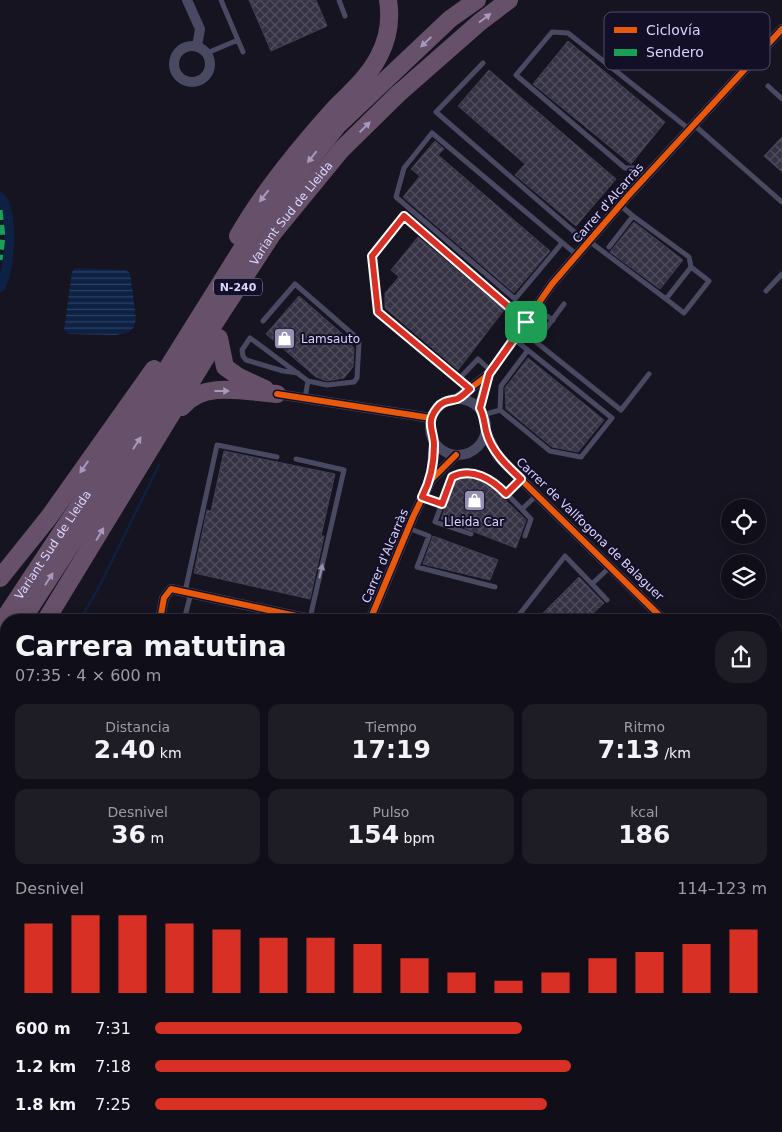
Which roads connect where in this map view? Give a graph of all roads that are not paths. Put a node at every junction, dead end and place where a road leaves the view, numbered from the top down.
1 (187, 0) edge
2 (221, 0) edge
3 (339, 0) edge
4 (388, 0) edge
5 (477, 0) edge
6 (510, 0) edge
7 (345, 16) dead end
8 (780, 36) edge
9 (238, 40) junction
10 (770, 46) edge
11 (197, 47) junction
12 (243, 52) dead end
13 (207, 53) junction
14 (604, 60) edge
15 (483, 63) dead end
16 (617, 70) edge
17 (747, 70) edge
18 (768, 86) dead end
19 (782, 99) edge
20 (692, 127) junction
21 (341, 150) junction
22 (647, 176) junction
23 (782, 202) edge
24 (620, 205) junction
25 (634, 216) junction
26 (255, 228) junction
27 (588, 242) junction
28 (562, 243) junction
29 (609, 247) dead end
30 (577, 256) junction
31 (691, 267) junction
32 (782, 274) edge
33 (766, 291) dead end
34 (666, 299) junction
35 (564, 304) dead end
36 (535, 308) junction
37 (191, 318) junction
38 (553, 320) junction
39 (263, 321) dead end
40 (526, 322) junction
41 (219, 338) junction
42 (514, 338) junction
43 (528, 350) junction
44 (490, 372) junction
45 (298, 373) junction
46 (649, 374) dead end
47 (458, 380) junction
48 (308, 381) junction
49 (470, 389) junction
50 (277, 394) junction
51 (458, 398) junction
52 (305, 399) junction
53 (500, 410) junction
54 (481, 411) junction
55 (431, 418) junction
56 (486, 431) junction
57 (158, 437) junction
58 (434, 442) junction
59 (475, 449) junction
60 (456, 455) junction
61 (277, 457) dead end
62 (498, 457) junction
63 (296, 458) dead end
64 (521, 479) junction
65 (431, 480) junction
66 (506, 494) junction
67 (537, 495) junction
68 (422, 497) junction
69 (442, 504) junction
70 (522, 509) junction
71 (408, 528) junction
72 (471, 534) dead end
73 (524, 536) dead end
74 (610, 567) junction
75 (0, 578) edge
76 (592, 584) junction
77 (495, 587) dead end
78 (188, 592) junction
79 (608, 600) dead end
80 (7, 614) edge
81 (26, 614) edge
82 (50, 614) edge
83 (161, 614) edge
84 (185, 614) edge
85 (287, 614) edge
86 (310, 614) edge
87 (372, 614) edge
88 (519, 614) edge
89 (658, 614) edge

1 - 11 street
2 - 9 lane
3 - 7 lane
4 -> 37 highway
5 -> 26 highway, Variant Sud de Lleida / N-240
21 -> 6 highway, Variant Sud de Lleida / N-240
8 - 10 street, Carrer d'Alcarràs
9 - 12 lane
9 - 13 lane
11 - 13 street
11 - 13 street
14 - 22 lane
15 - 27 lane
16 - 20 lane
17 - 20 street, Carrer d'Alcarràs
18 - 19 lane
20 - 22 street, Carrer d'Alcarràs
20 - 23 lane
21 - 41 highway, N-240
81 -> 21 highway, Variant Sud de Lleida / N-240
22 - 24 street, Carrer d'Alcarràs
24 - 25 lane
24 - 27 street, Carrer d'Alcarràs
25 - 29 lane
25 - 31 lane
26 - 37 highway, N-240
26 - 80 highway, Variant Sud de Lleida / N-240
27 - 30 street, Carrer d'Alcarràs
27 - 34 lane
28 - 28 lane
28 - 30 lane
30 - 36 street, Carrer d'Alcarràs
31 - 34 lane
31 - 34 lane
32 - 33 lane
35 - 38 lane
36 - 38 lane
36 - 40 street, Carrer d'Alcarràs
37 -> 75 highway, N-240
38 - 46 lane
39 - 48 lane
40 - 42 street, Carrer d'Alcarràs
40 - 47 lane
41 - 50 highway
41 - 57 highway, N-240
42 - 43 lane
42 - 44 street, Carrer d'Alcarràs
43 - 53 lane
43 - 53 lane
44 - 47 lane
44 - 49 street, Carrer d'Alcarràs
44 - 54 street, Carrer d'Alcarràs
45 - 45 lane
45 - 48 lane
47 - 49 lane
48 - 52 lane
49 - 51 street, Carrer d'Alcarràs
50 - 52 street
57 -> 50 highway
51 - 54 street
51 - 55 street
52 - 55 street
53 - 54 lane
54 - 56 street
55 - 58 street
56 - 59 street
56 - 62 street
82 -> 57 highway, N-240
58 - 60 street
58 - 65 street, Carrer d'Alcarràs
59 - 60 street
59 - 62 street
60 - 65 street, Carrer d'Alcarràs
61 - 78 lane
62 - 64 street, Carrer de Vallfogona de Balaguer
86 -> 63 lane
64 - 66 lane
64 - 67 street, Carrer de Vallfogona de Balaguer
65 - 68 street, Carrer d'Alcarràs
66 - 69 lane
66 - 70 lane
67 - 70 lane
67 - 74 street, Carrer de Vallfogona de Balaguer
68 - 69 lane
68 - 71 street, Carrer d'Alcarràs
69 - 72 lane
70 - 73 lane
71 - 77 lane
71 - 87 street, Carrer d'Alcarràs
74 - 76 lane
74 - 89 street, Carrer de Vallfogona de Balaguer
76 - 79 lane
76 - 88 lane
78 - 83 street
78 - 84 lane
78 - 85 street

